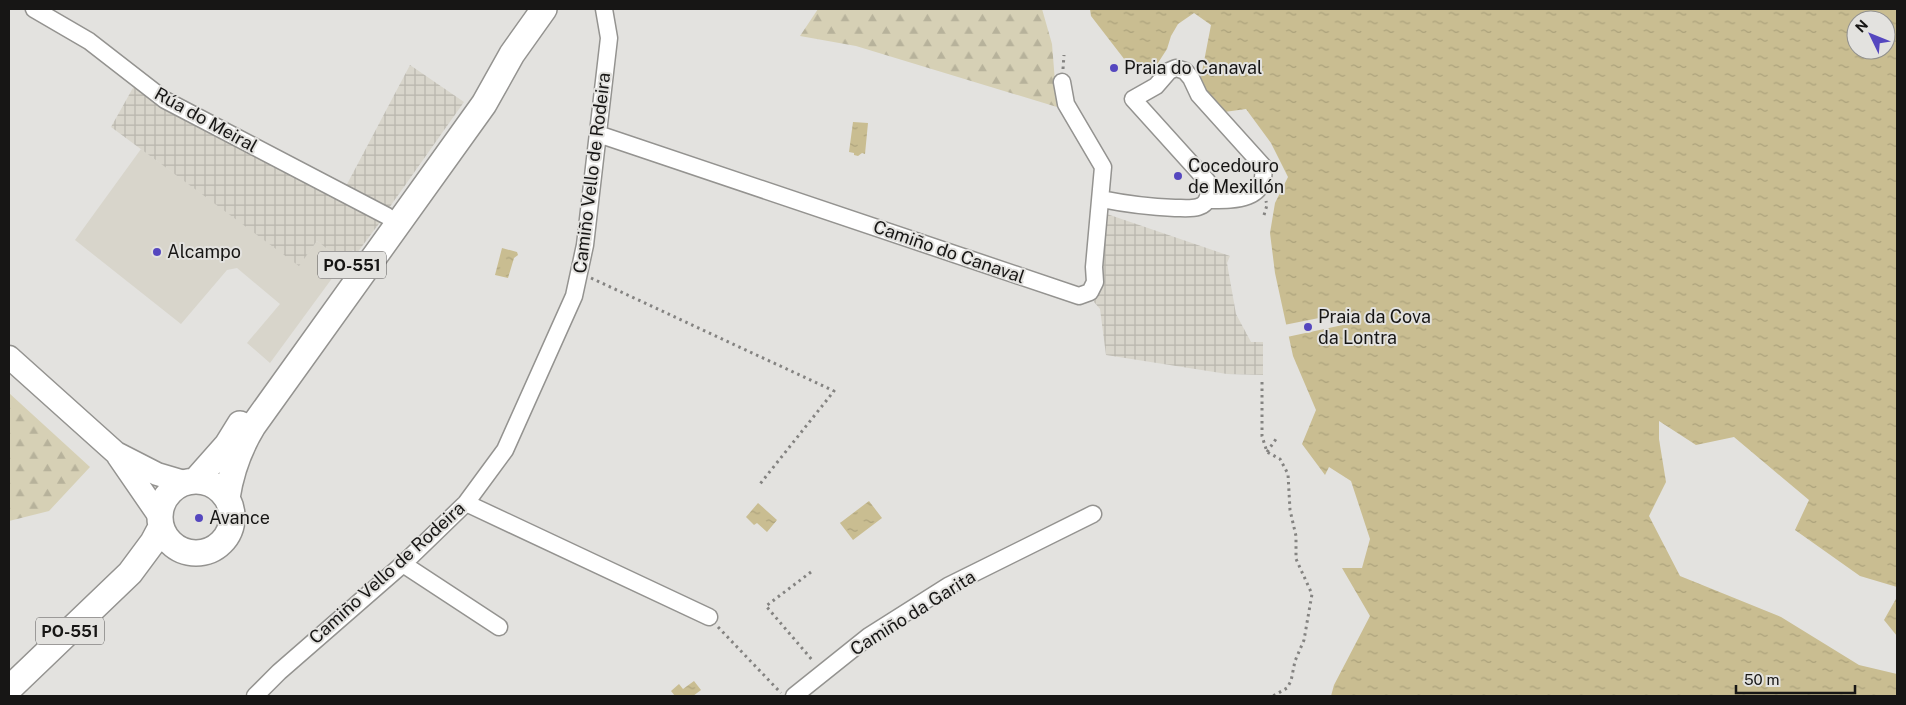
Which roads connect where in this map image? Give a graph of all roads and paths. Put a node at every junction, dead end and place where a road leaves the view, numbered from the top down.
1 (34, 9) edge
2 (544, 9) edge
3 (604, 9) edge
4 (512, 54) junction
5 (1062, 82) dead end
6 (598, 134) junction
7 (1101, 199) junction
8 (1207, 200) junction
9 (392, 220) junction
10 (580, 273) junction
11 (323, 316) junction
12 (9, 357) edge
13 (1262, 382) dead end
14 (1276, 439) dead end
15 (1267, 452) junction
16 (116, 453) junction
17 (190, 481) junction
18 (760, 484) dead end
19 (227, 498) junction
20 (466, 503) junction
21 (1093, 514) dead end
22 (160, 522) junction
23 (192, 552) junction
24 (403, 564) junction
25 (811, 572) dead end
26 (130, 573) junction
27 (709, 617) joint
28 (499, 627) dead end
29 (823, 673) junction
30 (9, 689) edge
31 (255, 696) edge
32 (784, 696) edge
33 (794, 696) edge
34 (1274, 696) edge

1 - 9 street, Rúa do Meiral
2 - 4 main road, PO-551
3 - 6 street, Camiño Vello de Rodeira
4 - 9 main road, PO-551
4 - 9 main road, PO-551
5 - 7 street, Camiño do Canaval
6 - 7 street, Camiño do Canaval
6 - 10 street, Camiño Vello de Rodeira
7 - 8 street
8 - 8 street
9 - 11 main road, PO-551
9 - 11 main road, PO-551
10 - 18 path
10 - 20 street, Camiño Vello de Rodeira
11 - 17 main road, PO-551
11 - 19 main road, PO-551
12 - 16 main road
13 - 15 path
14 - 15 path
15 - 34 path
16 - 17 main road
16 - 22 main road
17 - 19 main road
17 - 22 main road, PO-551
19 - 23 main road, PO-551
20 - 24 street, Camiño Vello de Rodeira
20 - 27 street
21 - 29 street, Camiño da Garita
22 - 23 main road
22 - 26 main road, PO-551
23 - 26 main road, PO-551
24 - 28 street
24 - 31 street, Camiño Vello de Rodeira
25 - 29 path
26 - 30 main road, PO-551
27 - 32 path
29 - 33 street, Camiño da Garita

